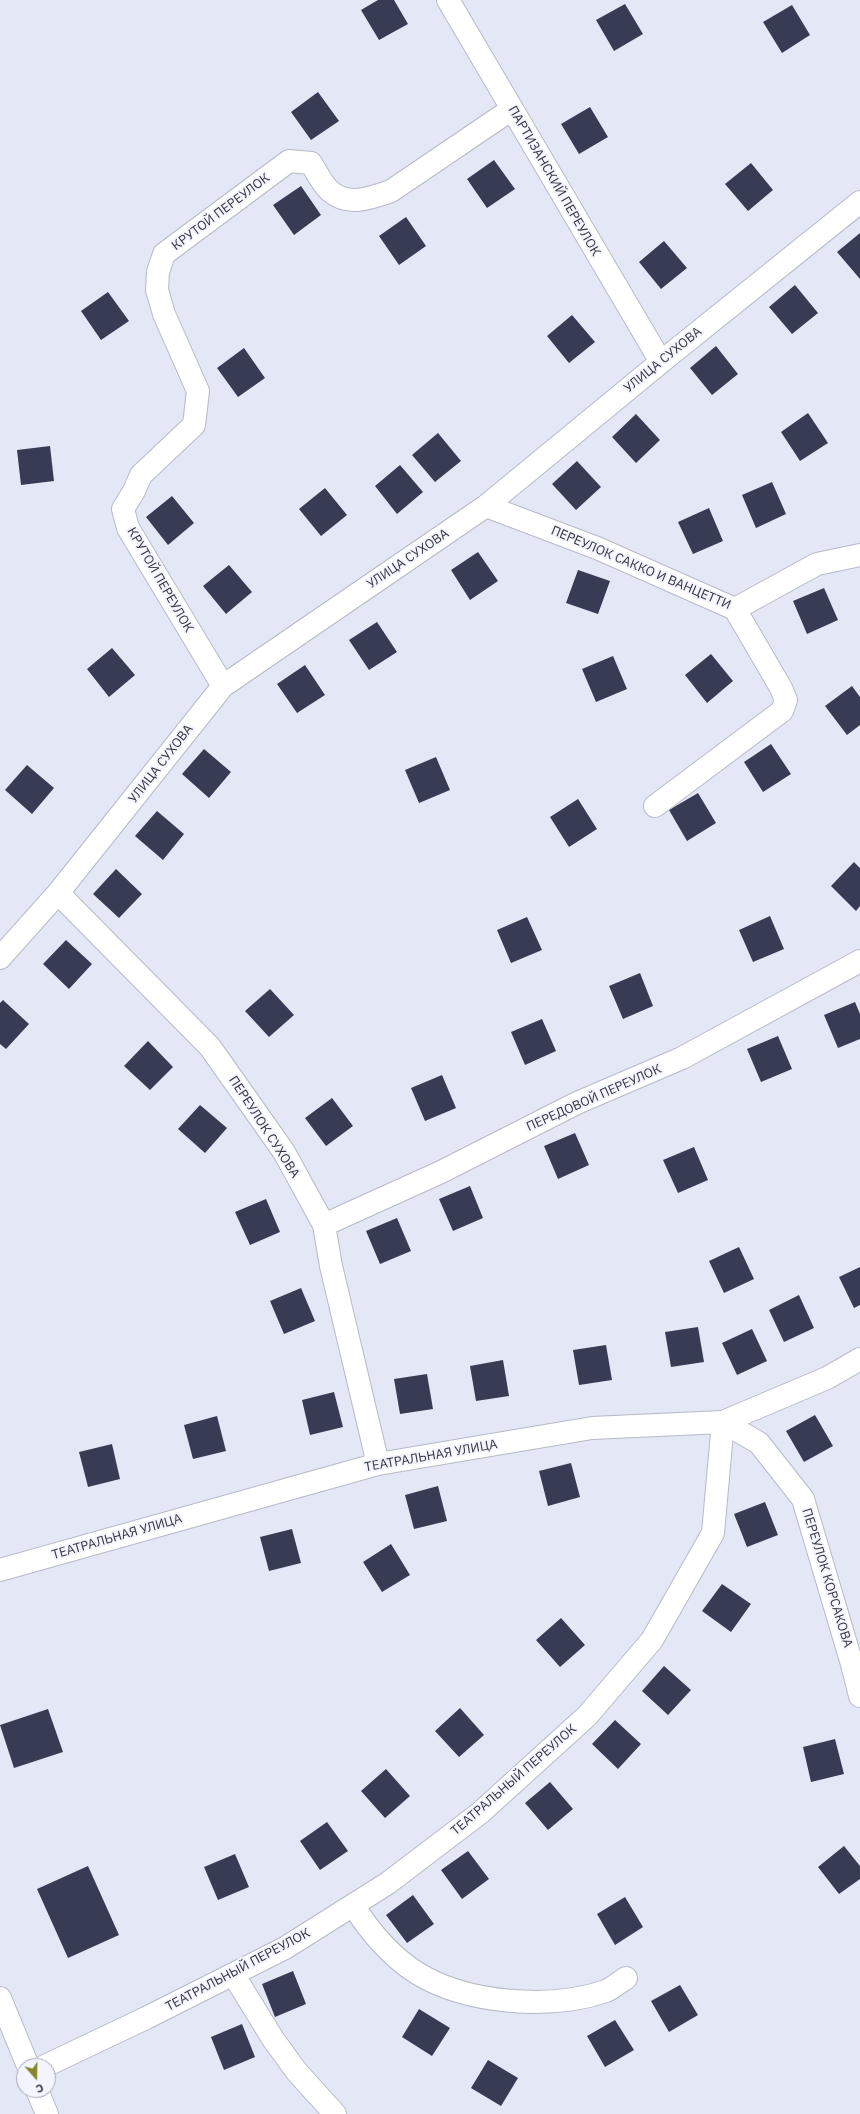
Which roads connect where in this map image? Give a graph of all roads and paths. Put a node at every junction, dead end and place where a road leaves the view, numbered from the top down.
1 (448, 0) edge
2 (512, 109) junction
3 (860, 202) edge
4 (661, 362) junction
5 (486, 506) junction
6 (860, 555) edge
7 (735, 609) junction
8 (223, 686) junction
9 (655, 806) dead end
10 (58, 893) junction
11 (0, 958) edge
12 (860, 960) edge
13 (324, 1225) junction
14 (860, 1359) edge
15 (723, 1422) junction
16 (378, 1464) junction
17 (0, 1570) edge
18 (860, 1696) edge
19 (353, 1905) junction
20 (233, 1974) junction
21 (626, 1978) dead end
22 (0, 1998) edge
23 (25, 2058) edge
24 (56, 2061) edge
25 (40, 2098) edge
26 (47, 2114) edge
27 (336, 2114) edge

1 - 2 street, ПАРТИЗАНСКИЙ ПЕРЕУЛОК
2 - 4 street, ПАРТИЗАНСКИЙ ПЕРЕУЛОК
2 - 8 street, КРУТОЙ ПЕРЕУЛОК
3 - 4 street, УЛИЦА СУХОВА
4 - 5 street, УЛИЦА СУХОВА
5 - 7 street, ПЕРЕУЛОК САККО И ВАНЦЕТТИ
5 - 8 street, УЛИЦА СУХОВА
6 - 7 street, ПЕРЕУЛОК САККО И ВАНЦЕТТИ
7 - 9 street
8 - 10 street, УЛИЦА СУХОВА
10 - 11 street, УЛИЦА СУХОВА
10 - 13 street, ПЕРЕУЛОК СУХОВА
12 - 13 street, ПЕРЕДОВОЙ ПЕРЕУЛОК
13 - 16 street, ПЕРЕУЛОК СУХОВА
14 - 15 street, ТЕАТРАЛЬНАЯ УЛИЦА
15 - 16 street, ТЕАТРАЛЬНАЯ УЛИЦА
15 - 18 street, ПЕРЕУЛОК КОРСАКОВА
15 - 19 street, ТЕАТРАЛЬНЫЙ ПЕРЕУЛОК
16 - 17 street, ТЕАТРАЛЬНАЯ УЛИЦА
19 - 20 street, ТЕАТРАЛЬНЫЙ ПЕРЕУЛОК
19 - 21 street
20 - 24 street, ТЕАТРАЛЬНЫЙ ПЕРЕУЛОК
20 - 27 street
22 - 23 street
25 - 26 street

